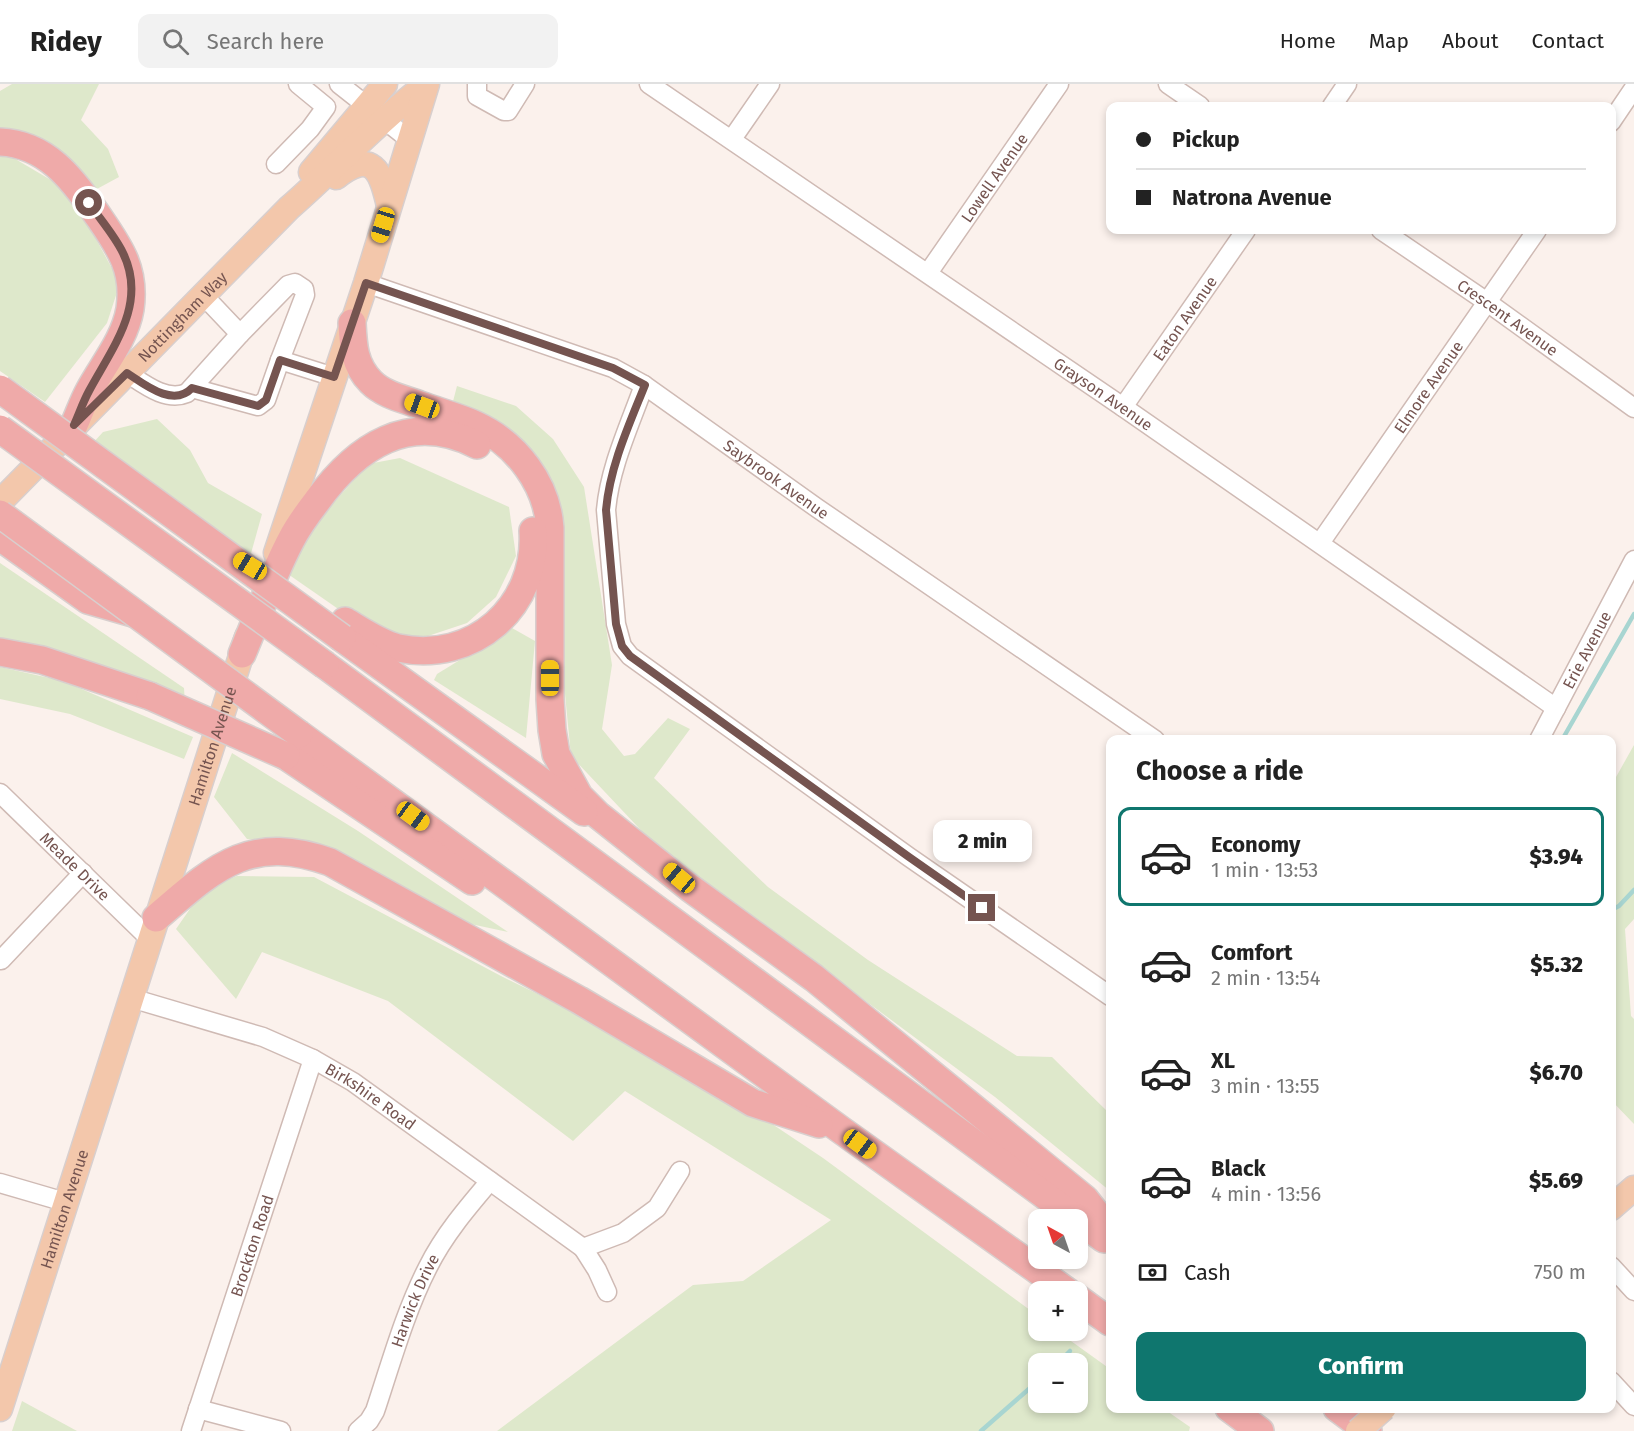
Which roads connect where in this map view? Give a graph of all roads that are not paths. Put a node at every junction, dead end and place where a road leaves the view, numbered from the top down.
1 (298, 84) edge
2 (339, 84) edge
3 (385, 84) edge
4 (426, 84) edge
5 (525, 84) edge
6 (649, 84) edge
7 (770, 84) edge
8 (1059, 84) edge
9 (1168, 84) edge
10 (1347, 84) edge
11 (475, 85) edge
12 (1634, 88) edge
13 (1194, 102) edge
14 (1335, 102) edge
15 (375, 113) junction
16 (1616, 115) edge
17 (303, 135) junction
18 (732, 139) junction
19 (410, 140) junction
20 (0, 142) edge
21 (327, 153) junction
22 (276, 164) dead end
23 (389, 206) junction
24 (289, 208) junction
25 (1243, 234) edge
26 (1387, 234) edge
27 (1534, 234) edge
28 (928, 273) junction
29 (366, 283) junction
30 (203, 295) junction
31 (1487, 302) junction
32 (352, 323) junction
33 (240, 334) junction
34 (280, 360) junction
35 (127, 373) junction
36 (334, 377) junction
37 (645, 385) junction
38 (192, 388) junction
39 (0, 389) edge
40 (1123, 407) junction
41 (1634, 408) edge
42 (74, 425) junction
43 (0, 429) edge
44 (0, 502) edge
45 (0, 514) edge
46 (0, 537) edge
47 (1320, 543) junction
48 (1634, 560) edge
49 (135, 613) junction
50 (343, 629) junction
51 (0, 652) edge
52 (242, 654) junction
53 (1556, 708) junction
54 (1148, 735) edge
55 (1542, 735) edge
56 (292, 745) junction
57 (0, 793) edge
58 (667, 868) junction
59 (82, 873) junction
60 (153, 928) junction
61 (1, 960) edge
62 (1106, 993) edge
63 (131, 998) junction
64 (313, 1059) junction
65 (840, 1130) junction
66 (680, 1172) dead end
67 (490, 1181) junction
68 (0, 1183) edge
69 (1634, 1188) edge
70 (65, 1202) junction
71 (1616, 1204) edge
72 (1106, 1226) edge
73 (1106, 1240) edge
74 (583, 1248) junction
75 (1616, 1271) edge
76 (1053, 1281) edge
77 (1634, 1291) edge
78 (607, 1292) dead end
79 (1088, 1306) edge
80 (1106, 1319) edge
81 (1616, 1387) edge
82 (1634, 1406) edge
83 (0, 1408) edge
84 (198, 1409) junction
85 (1236, 1413) edge
86 (1344, 1413) edge
87 (1378, 1413) edge
88 (191, 1431) edge
89 (281, 1431) edge
90 (358, 1431) edge
91 (1260, 1431) edge
92 (1358, 1431) edge
93 (1368, 1431) edge

1 - 17 street
2 - 15 street
3 - 15 main road, Nottingham Way
4 - 15 main road, Nottingham Way
4 - 19 main road, Hamilton Avenue
5 - 11 street
6 - 18 street, Grayson Avenue
7 - 18 street
8 - 28 street, Lowell Avenue
9 - 13 street
10 - 14 street
12 - 16 street
15 - 19 street
15 - 21 main road, Nottingham Way
15 - 24 main road, Nottingham Way
17 - 21 street
17 - 22 street
18 - 28 street, Grayson Avenue
19 - 23 main road, Hamilton Avenue
20 - 42 highway
21 - 24 main road, Nottingham Way
23 - 24 main road
23 - 29 main road, Hamilton Avenue
24 - 30 main road, Nottingham Way
25 - 40 street, Eaton Avenue
26 - 31 street, Crescent Avenue
27 - 31 street, Elmore Avenue
28 - 40 street, Grayson Avenue
29 - 32 main road, Hamilton Avenue
29 - 37 street, Saybrook Avenue
30 - 33 street
30 - 35 main road, Nottingham Way
31 - 41 street, Crescent Avenue
31 - 47 street, Elmore Avenue
32 - 36 main road, Hamilton Avenue
32 - 58 highway
33 - 34 street
33 - 38 street
34 - 36 street
34 - 38 street
35 - 38 street
35 - 42 main road, Nottingham Way
36 - 52 main road, Hamilton Avenue
37 - 54 street, Saybrook Avenue
37 - 62 street
39 - 50 highway, bridge
40 - 47 street, Grayson Avenue
42 - 44 main road, Nottingham Way
43 - 73 highway, bridge
45 - 49 highway, bridge
46 - 49 highway
47 - 53 street, Grayson Avenue
48 - 53 street, Erie Avenue
49 - 56 highway, bridge
50 - 52 highway
50 - 58 highway
51 - 56 highway, bridge
52 - 60 main road, Hamilton Avenue
53 - 55 street, Erie Avenue
56 - 65 highway
57 - 59 street, Meade Drive
58 - 72 highway
59 - 60 street, Meade Drive
59 - 61 street
60 - 63 main road, Hamilton Avenue
60 - 65 highway
63 - 64 street, Birkshire Road
63 - 70 main road, Hamilton Avenue
64 - 67 street, Birkshire Road
64 - 84 street, Brockton Road
65 - 76 highway
66 - 74 street
67 - 74 street, Birkshire Road
67 - 90 street, Harwick Drive
68 - 70 street
69 - 71 main road
70 - 83 main road, Hamilton Avenue
74 - 78 street, Birkshire Road
75 - 77 street
79 - 80 highway
81 - 82 street
84 - 88 street, Brockton Road
84 - 89 street
85 - 91 highway
86 - 93 highway
87 - 92 main road, bridge

